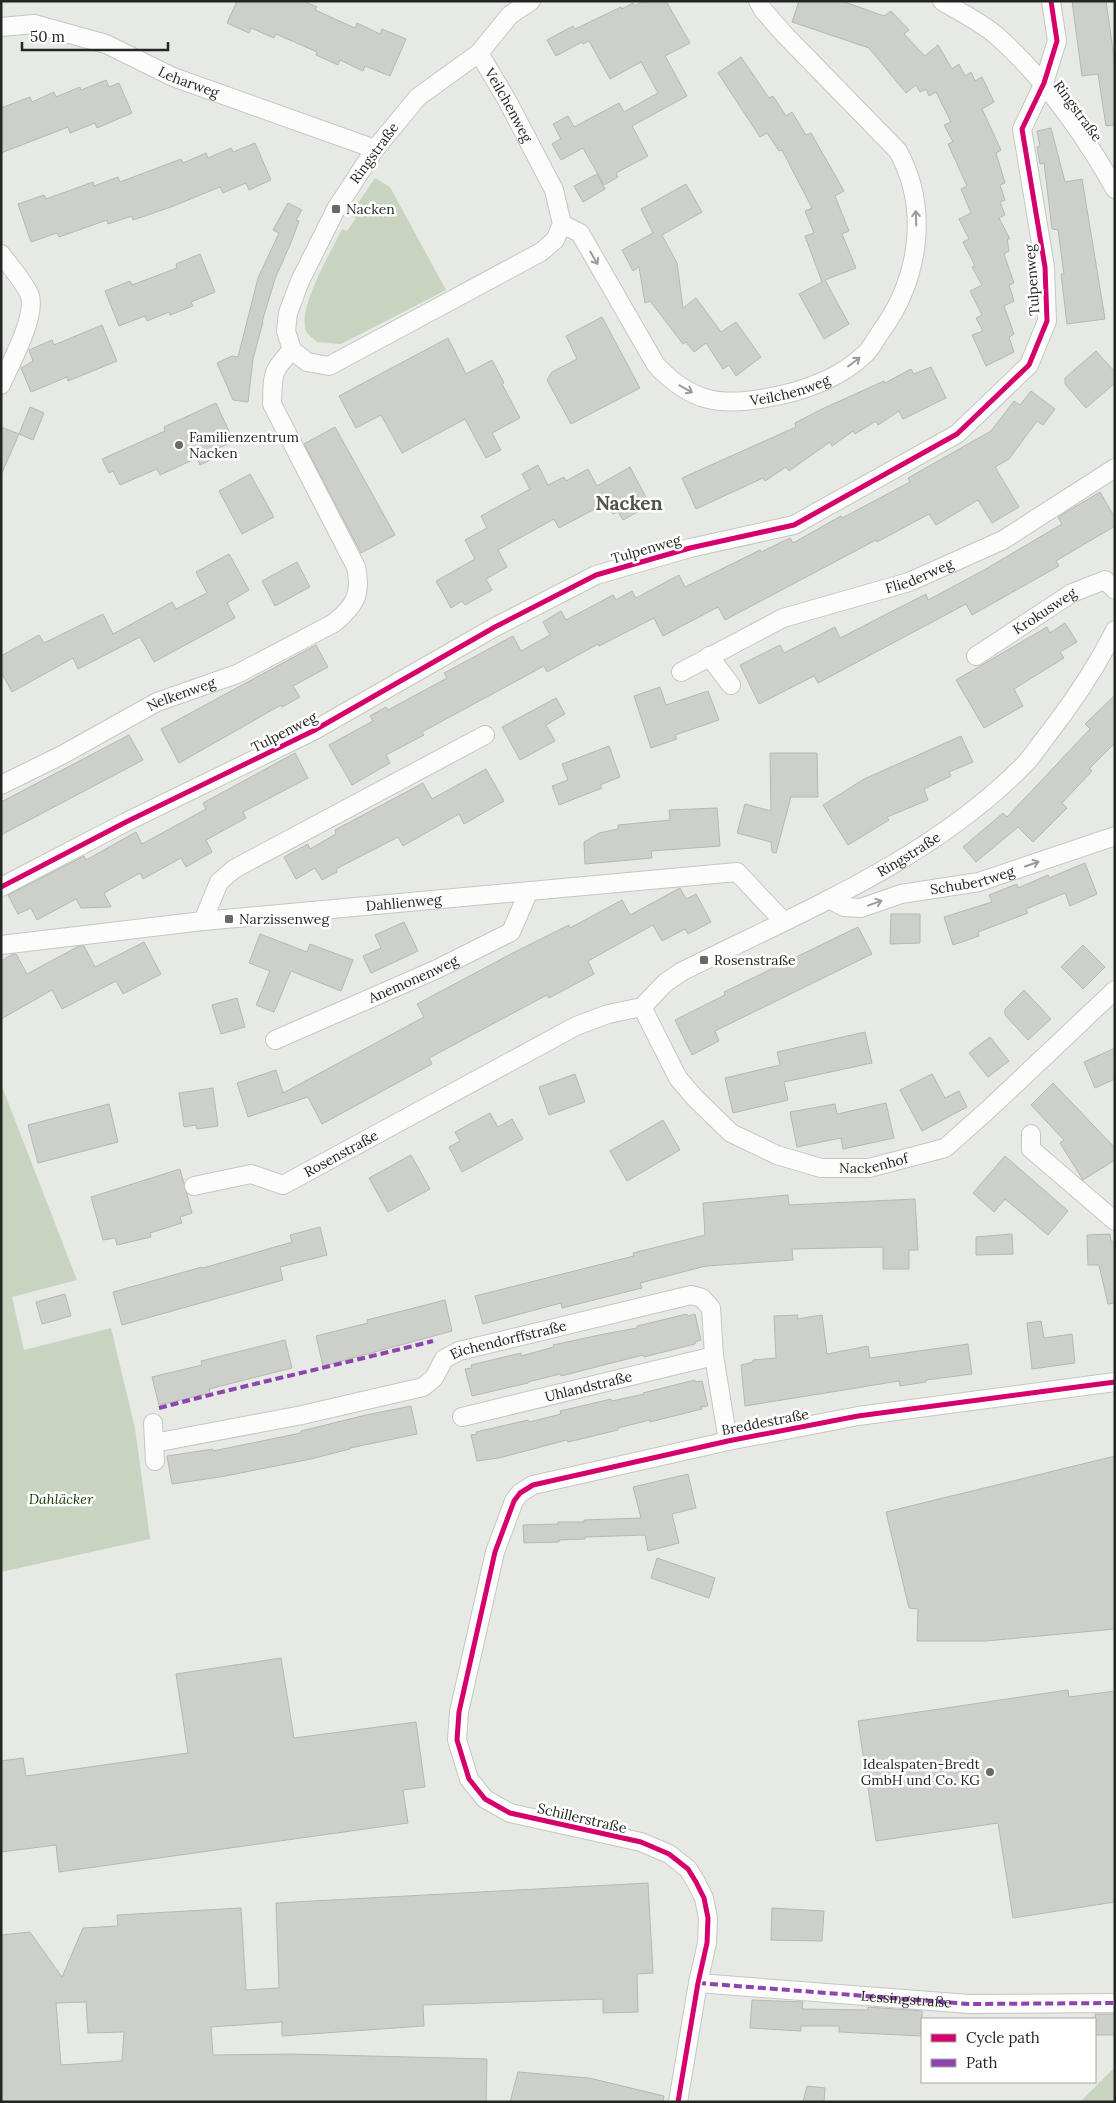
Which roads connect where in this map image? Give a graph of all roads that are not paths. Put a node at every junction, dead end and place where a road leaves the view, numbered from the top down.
1 (531, 1) edge
2 (758, 1) edge
3 (942, 1) edge
4 (1051, 1) edge
5 (1, 27) edge
6 (479, 54) junction
7 (1044, 83) junction
8 (374, 149) junction
9 (1115, 188) edge
10 (562, 224) junction
11 (1, 254) edge
12 (292, 350) junction
13 (1, 385) edge
14 (1115, 468) edge
15 (1115, 590) edge
16 (1115, 630) edge
17 (709, 656) junction
18 (976, 656) dead end
19 (680, 672) dead end
20 (730, 685) dead end
21 (485, 735) dead end
22 (1, 785) edge
23 (1115, 836) edge
24 (1, 887) edge
25 (528, 893) junction
26 (828, 899) junction
27 (203, 921) junction
28 (784, 922) junction
29 (1, 945) edge
30 (1115, 990) edge
31 (642, 1007) junction
32 (276, 1040) dead end
33 (1031, 1134) dead end
34 (194, 1186) dead end
35 (1115, 1221) edge
36 (714, 1356) junction
37 (1115, 1382) edge
38 (462, 1417) dead end
39 (153, 1423) dead end
40 (728, 1441) junction
41 (154, 1443) junction
42 (155, 1461) dead end
43 (489, 1584) joint
44 (698, 1983) junction
45 (1115, 2003) edge
46 (678, 2102) edge

1 - 6 street, Ringstraße
10 -> 2 street, Veilchenweg
3 - 7 street, Ringstraße
4 - 7 street, Tulpenweg
5 - 8 street, Leharweg
6 - 8 street, Ringstraße
6 - 10 street, Veilchenweg
7 - 9 street, Ringstraße
7 - 24 street, Tulpenweg
8 - 12 street, Ringstraße
10 - 12 street
11 - 13 street
12 - 22 street, Nelkenweg
14 - 17 street, Fliederweg
15 - 18 street, Krokusweg
16 - 26 street, Ringstraße
17 - 19 street, Fliederweg
17 - 20 street
21 - 27 street
26 -> 23 street, Schubertweg
25 - 27 street, Dahlienweg
25 - 28 street, Dahlienweg
25 - 32 street, Anemonenweg
26 - 28 street, Ringstraße
27 - 29 street, Dahlienweg
28 - 31 street, Ringstraße
30 - 31 street, Nackenhof
31 - 34 street, Rosenstraße
33 - 35 street
36 - 38 street, Uhlandstraße
36 - 40 street, Eichendorffstraße
36 - 41 street, Eichendorffstraße
37 - 40 street, Breddestraße
39 - 41 street
40 - 43 street, Breddestraße
41 - 42 street
43 - 44 street, Schillerstraße
44 - 45 street, Lessingstraße
44 - 46 street, Schillerstraße

